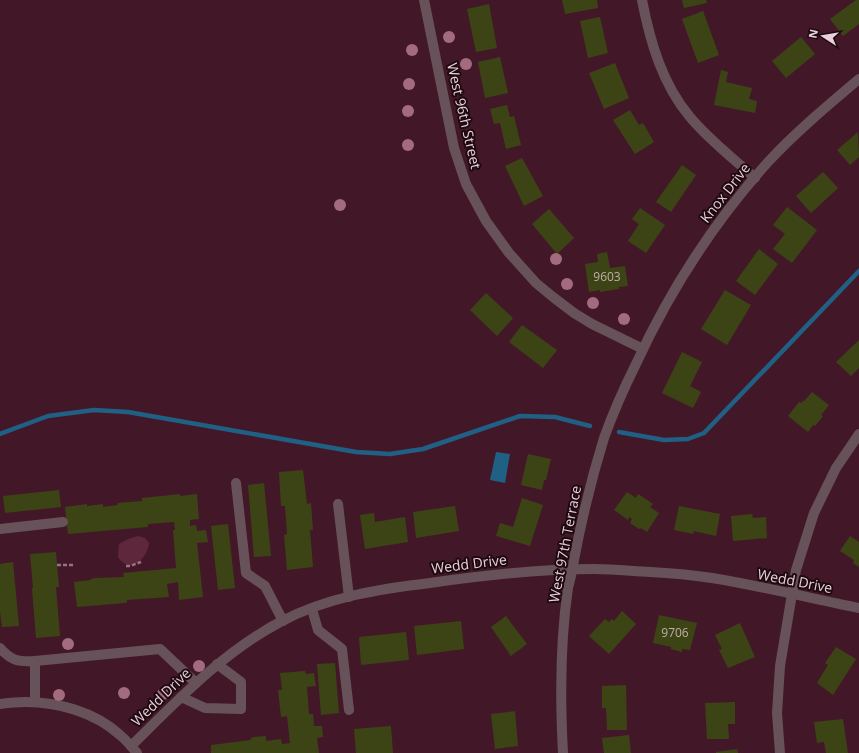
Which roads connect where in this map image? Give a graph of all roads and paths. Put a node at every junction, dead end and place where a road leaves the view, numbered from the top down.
1 (424, 0) edge
2 (642, 0) edge
3 (859, 78) edge
4 (755, 178) junction
5 (642, 350) junction
6 (859, 434) edge
7 (236, 482) dead end
8 (338, 504) dead end
9 (62, 522) dead end
10 (0, 529) edge
11 (141, 562) dead end
12 (57, 565) dead end
13 (74, 566) dead end
14 (126, 566) dead end
15 (572, 570) junction
16 (791, 594) junction
17 (349, 597) junction
18 (859, 608) edge
19 (312, 609) junction
20 (284, 621) junction
21 (0, 648) edge
22 (35, 661) junction
23 (217, 664) junction
24 (196, 683) junction
25 (181, 697) junction
26 (35, 702) junction
27 (0, 704) edge
28 (349, 710) dead end
29 (134, 750) edge
30 (563, 753) edge
31 (780, 753) edge

1 - 5 street, West 96th Street
2 - 4 street
3 - 4 street, Knox Drive
4 - 5 street, Knox Drive
5 - 15 street, West 97th Terrace
6 - 16 street
7 - 20 street
8 - 17 street
9 - 10 street
11 - 14 path
12 - 13 path
15 - 16 street, Wedd Drive
15 - 17 street, Wedd Drive
15 - 30 street, West 97th Terrace
16 - 18 street, Wedd Drive
16 - 31 street
17 - 19 street, Wedd Drive
19 - 20 street, Wedd Drive
19 - 28 street
20 - 23 street, Wedd Drive
21 - 22 street
22 - 24 street
22 - 26 street
23 - 24 street, Wedd Drive
23 - 25 street
24 - 25 street, Wedd Drive
25 - 29 street, Wedd Drive
26 - 27 street
26 - 29 street

